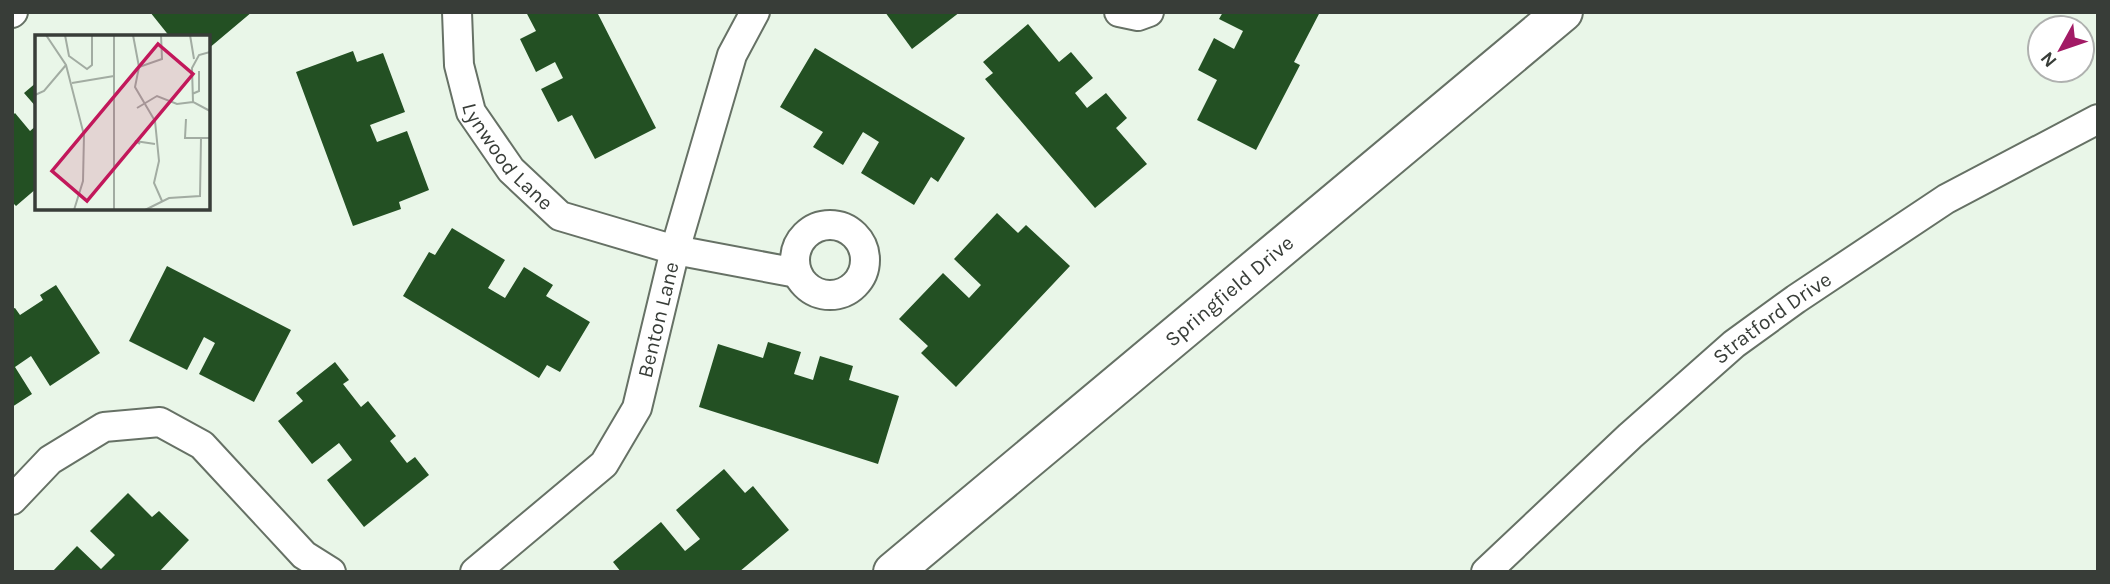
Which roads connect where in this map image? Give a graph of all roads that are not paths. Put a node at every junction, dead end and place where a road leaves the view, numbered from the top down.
1 (457, 12) edge
2 (755, 12) edge
3 (1119, 12) edge
4 (1149, 12) edge
5 (1563, 12) edge
6 (2098, 119) edge
7 (675, 250) junction
8 (797, 273) dead end
9 (12, 500) edge
10 (331, 572) edge
11 (475, 572) edge
12 (893, 572) edge
13 (1486, 572) edge

1 - 7 street, Lynwood Lane
2 - 7 street, Benton Lane
3 - 4 street
5 - 12 street, Springfield Drive
6 - 13 street, Stratford Drive
7 - 8 street, Lynwood Lane
7 - 11 street, Benton Lane
9 - 10 street

